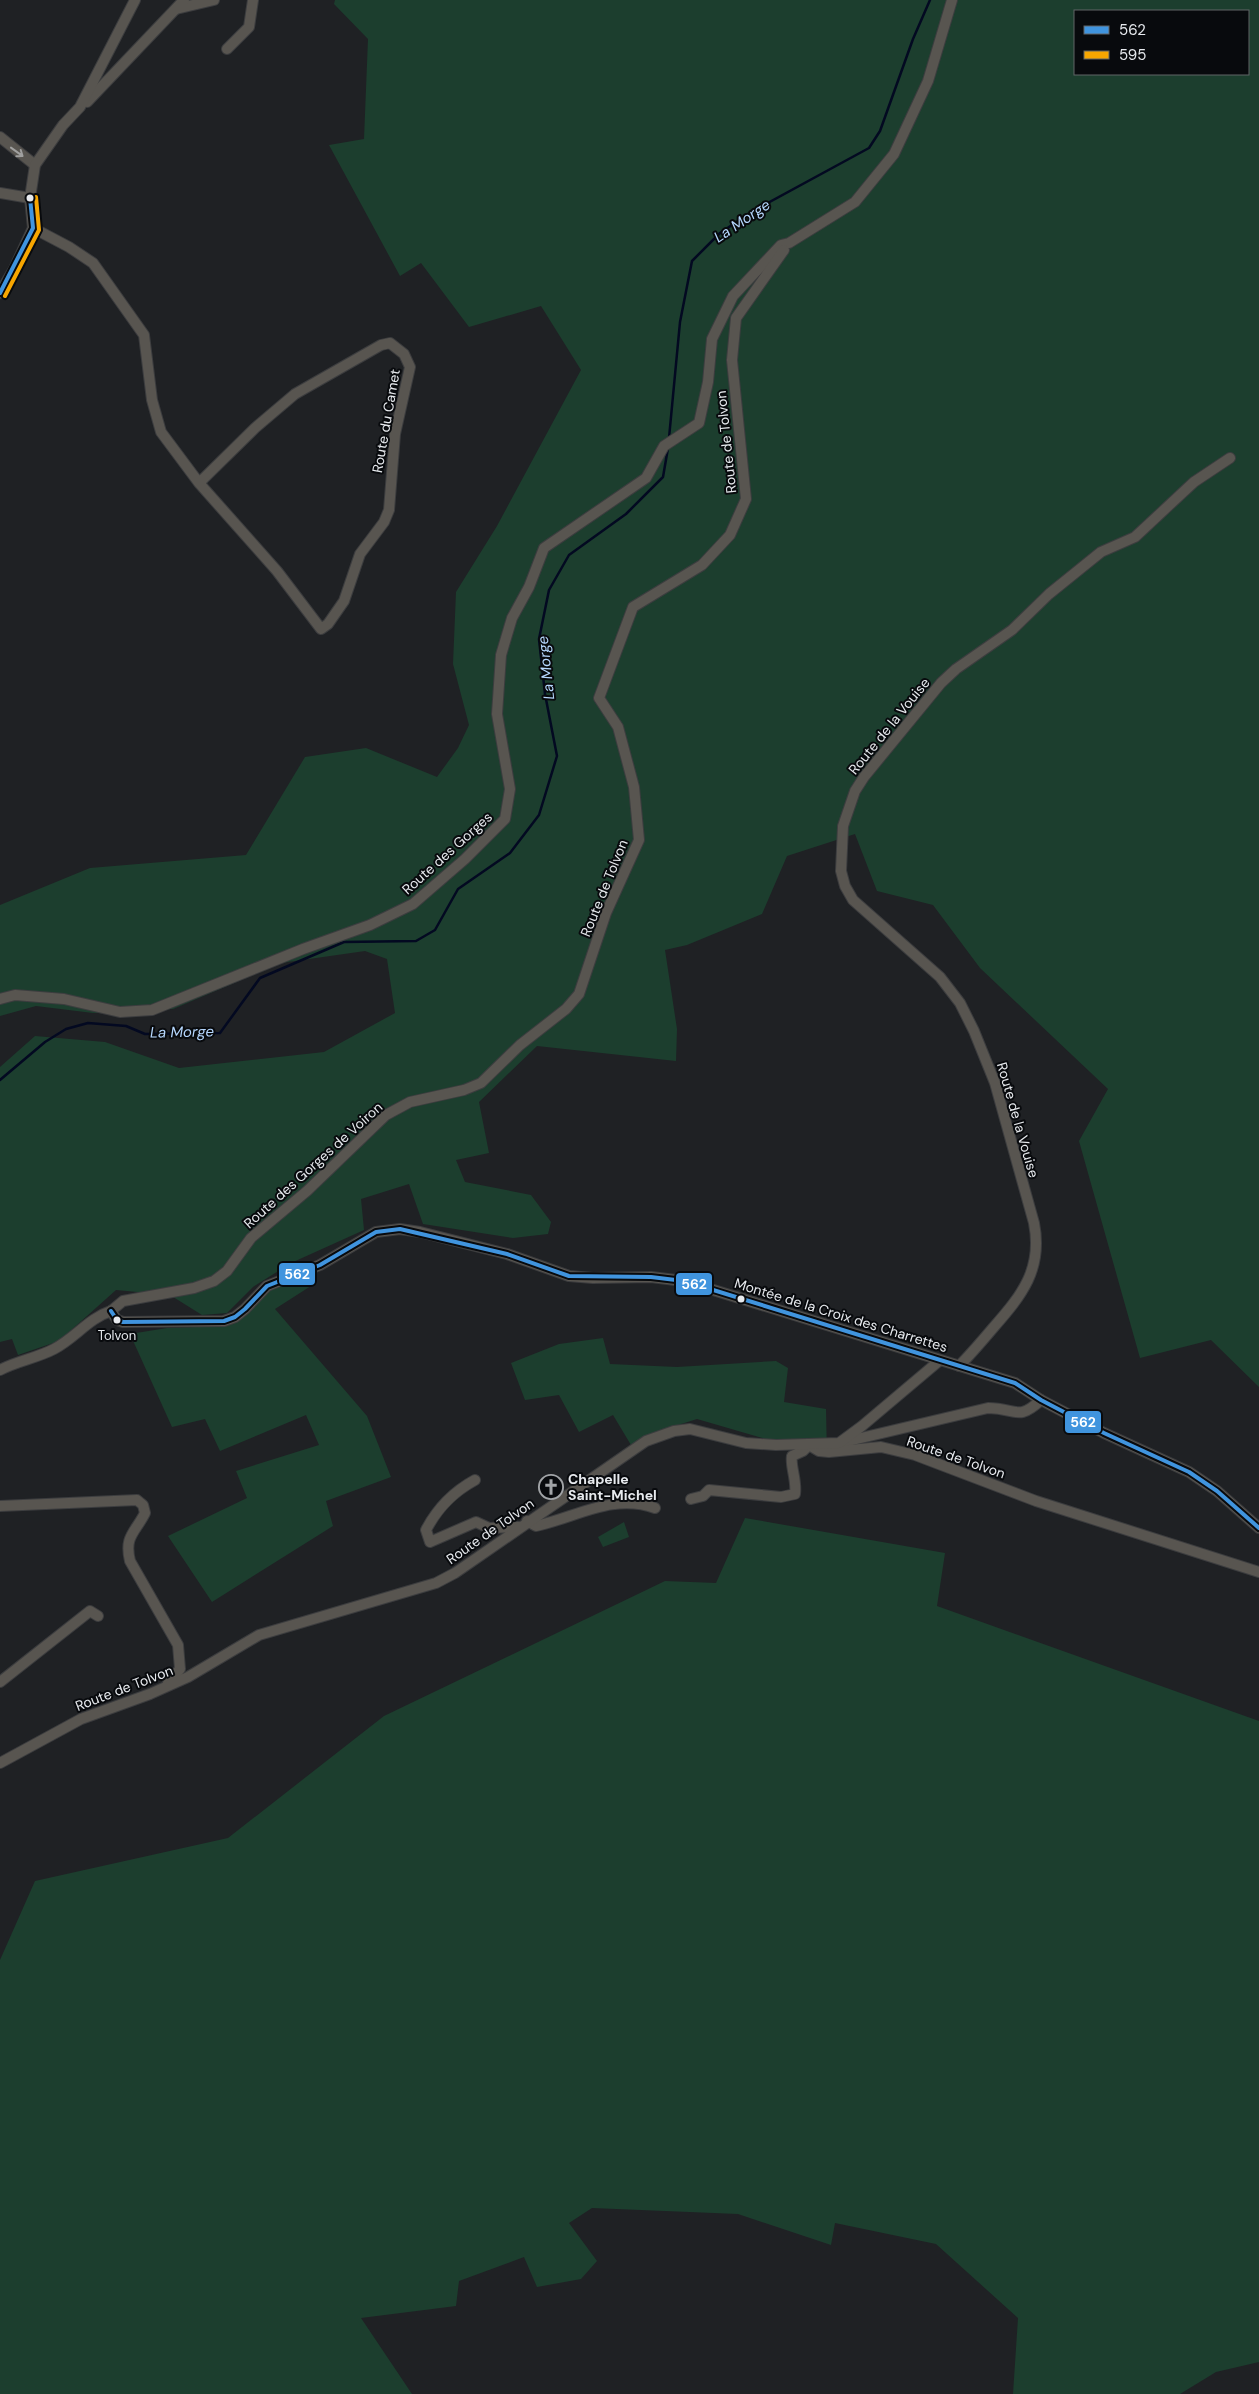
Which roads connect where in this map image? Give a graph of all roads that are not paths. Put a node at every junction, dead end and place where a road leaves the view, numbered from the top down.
1 (135, 0) edge
2 (184, 0) edge
3 (214, 0) edge
4 (253, 0) edge
5 (952, 0) edge
6 (176, 9) junction
7 (227, 49) dead end
8 (80, 107) junction
9 (0, 137) edge
10 (35, 165) junction
11 (0, 193) edge
12 (30, 198) junction
13 (33, 228) junction
14 (789, 243) junction
15 (0, 293) edge
16 (1230, 458) dead end
17 (199, 483) junction
18 (0, 999) edge
19 (464, 1090) joint
20 (111, 1311) junction
21 (939, 1361) junction
22 (959, 1366) junction
23 (0, 1370) edge
24 (1041, 1400) junction
25 (838, 1443) junction
26 (809, 1445) junction
27 (475, 1480) dead end
28 (691, 1499) dead end
29 (0, 1506) edge
30 (655, 1508) dead end
31 (523, 1524) junction
32 (1259, 1528) edge
33 (1259, 1572) edge
34 (98, 1616) dead end
35 (0, 1682) edge
36 (163, 1688) junction
37 (0, 1763) edge

1 - 8 street
2 - 6 street
3 - 6 street
4 - 7 street
5 - 14 street, Route des Gorges
6 - 8 street
8 - 10 street
9 -> 10 street
10 - 12 street
11 - 12 street
12 - 13 street
13 - 15 street
13 - 17 street, Route du Camet
14 - 18 street, Route des Gorges
14 - 19 street, Route de Tolvon
16 - 22 street, Route de la Vouise
17 - 17 street, Route du Camet
19 - 20 street, Route des Gorges de Voiron
20 - 21 street, Montée de la Croix des Charrettes
20 - 23 street, Route des Gorges de Voiron
21 - 22 street, Montée de la Croix des Charrettes
21 - 25 street
22 - 24 street, Montée de la Croix des Charrettes
24 - 25 street
24 - 32 street, Montée de la Croix des Charrettes
25 - 26 street
26 - 28 street
26 - 31 street, Route de Tolvon
26 - 33 street, Route de Tolvon
27 - 31 street
29 - 36 street
30 - 31 street
31 - 36 street, Route de Tolvon
34 - 35 street
36 - 37 street, Route de Tolvon

